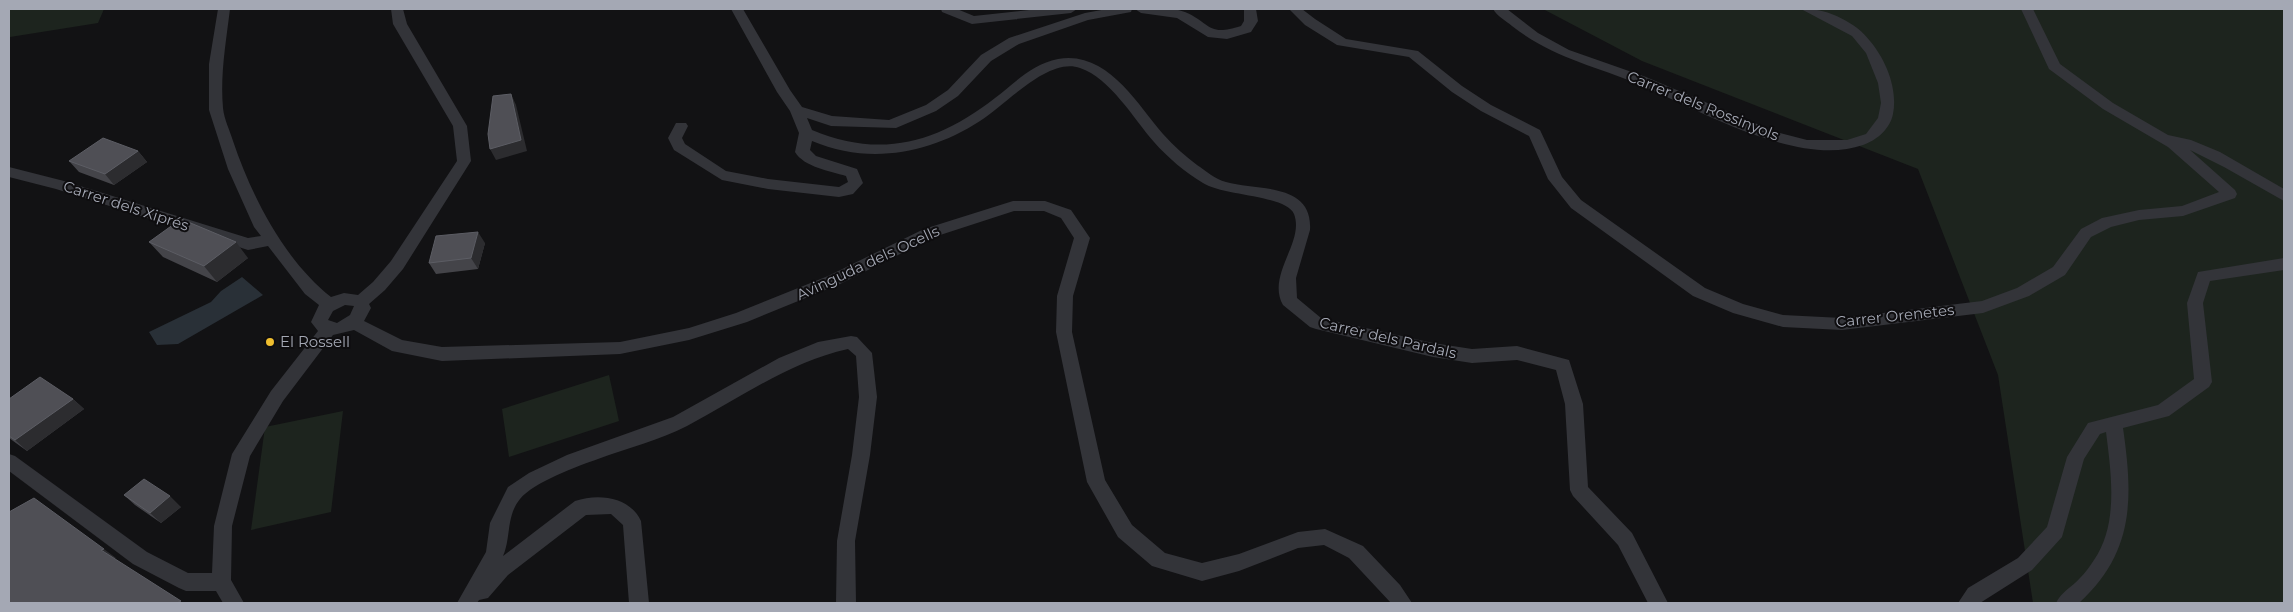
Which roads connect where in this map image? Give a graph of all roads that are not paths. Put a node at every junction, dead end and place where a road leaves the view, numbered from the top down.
1 (224, 9) edge
2 (397, 9) edge
3 (737, 9) edge
4 (947, 9) edge
5 (1072, 9) edge
6 (1091, 9) edge
7 (1126, 9) edge
8 (1141, 9) edge
9 (1250, 9) edge
10 (1295, 9) edge
11 (1499, 9) edge
12 (1807, 9) edge
13 (2027, 9) edge
14 (1107, 13) junction
15 (797, 110) junction
16 (681, 126) dead end
17 (806, 133) junction
18 (2160, 136) junction
19 (9, 172) edge
20 (2284, 196) edge
21 (273, 240) junction
22 (2284, 264) edge
23 (360, 302) junction
24 (330, 305) junction
25 (353, 322) junction
26 (329, 329) junction
27 (2113, 423) junction
28 (9, 461) edge
29 (221, 582) junction
30 (234, 603) edge
31 (468, 603) edge
32 (472, 603) edge
33 (639, 603) edge
34 (846, 603) edge
35 (1402, 603) edge
36 (1658, 603) edge
37 (1968, 603) edge
38 (2066, 603) edge

1 - 21 street
2 - 23 street
3 - 15 street
4 - 5 street
6 - 14 street
7 - 14 street
8 - 9 street
10 - 18 street, Carrer Orenetes
11 - 12 street, Carrer dels Rossinyols
13 - 18 street, Carrer Orenetes
14 - 15 street
15 - 17 street
16 - 17 street
17 - 36 street, Carrer dels Pardals
18 - 20 street
19 - 21 street, Carrer dels Xiprés
21 - 24 street
22 - 27 street
23 - 24 street
23 - 25 street
24 - 26 street
25 - 26 street
25 - 35 street, Avinguda dels Ocells
26 - 29 street
27 - 37 street
27 - 38 street
28 - 29 street
29 - 30 street
31 - 34 street
32 - 33 street

